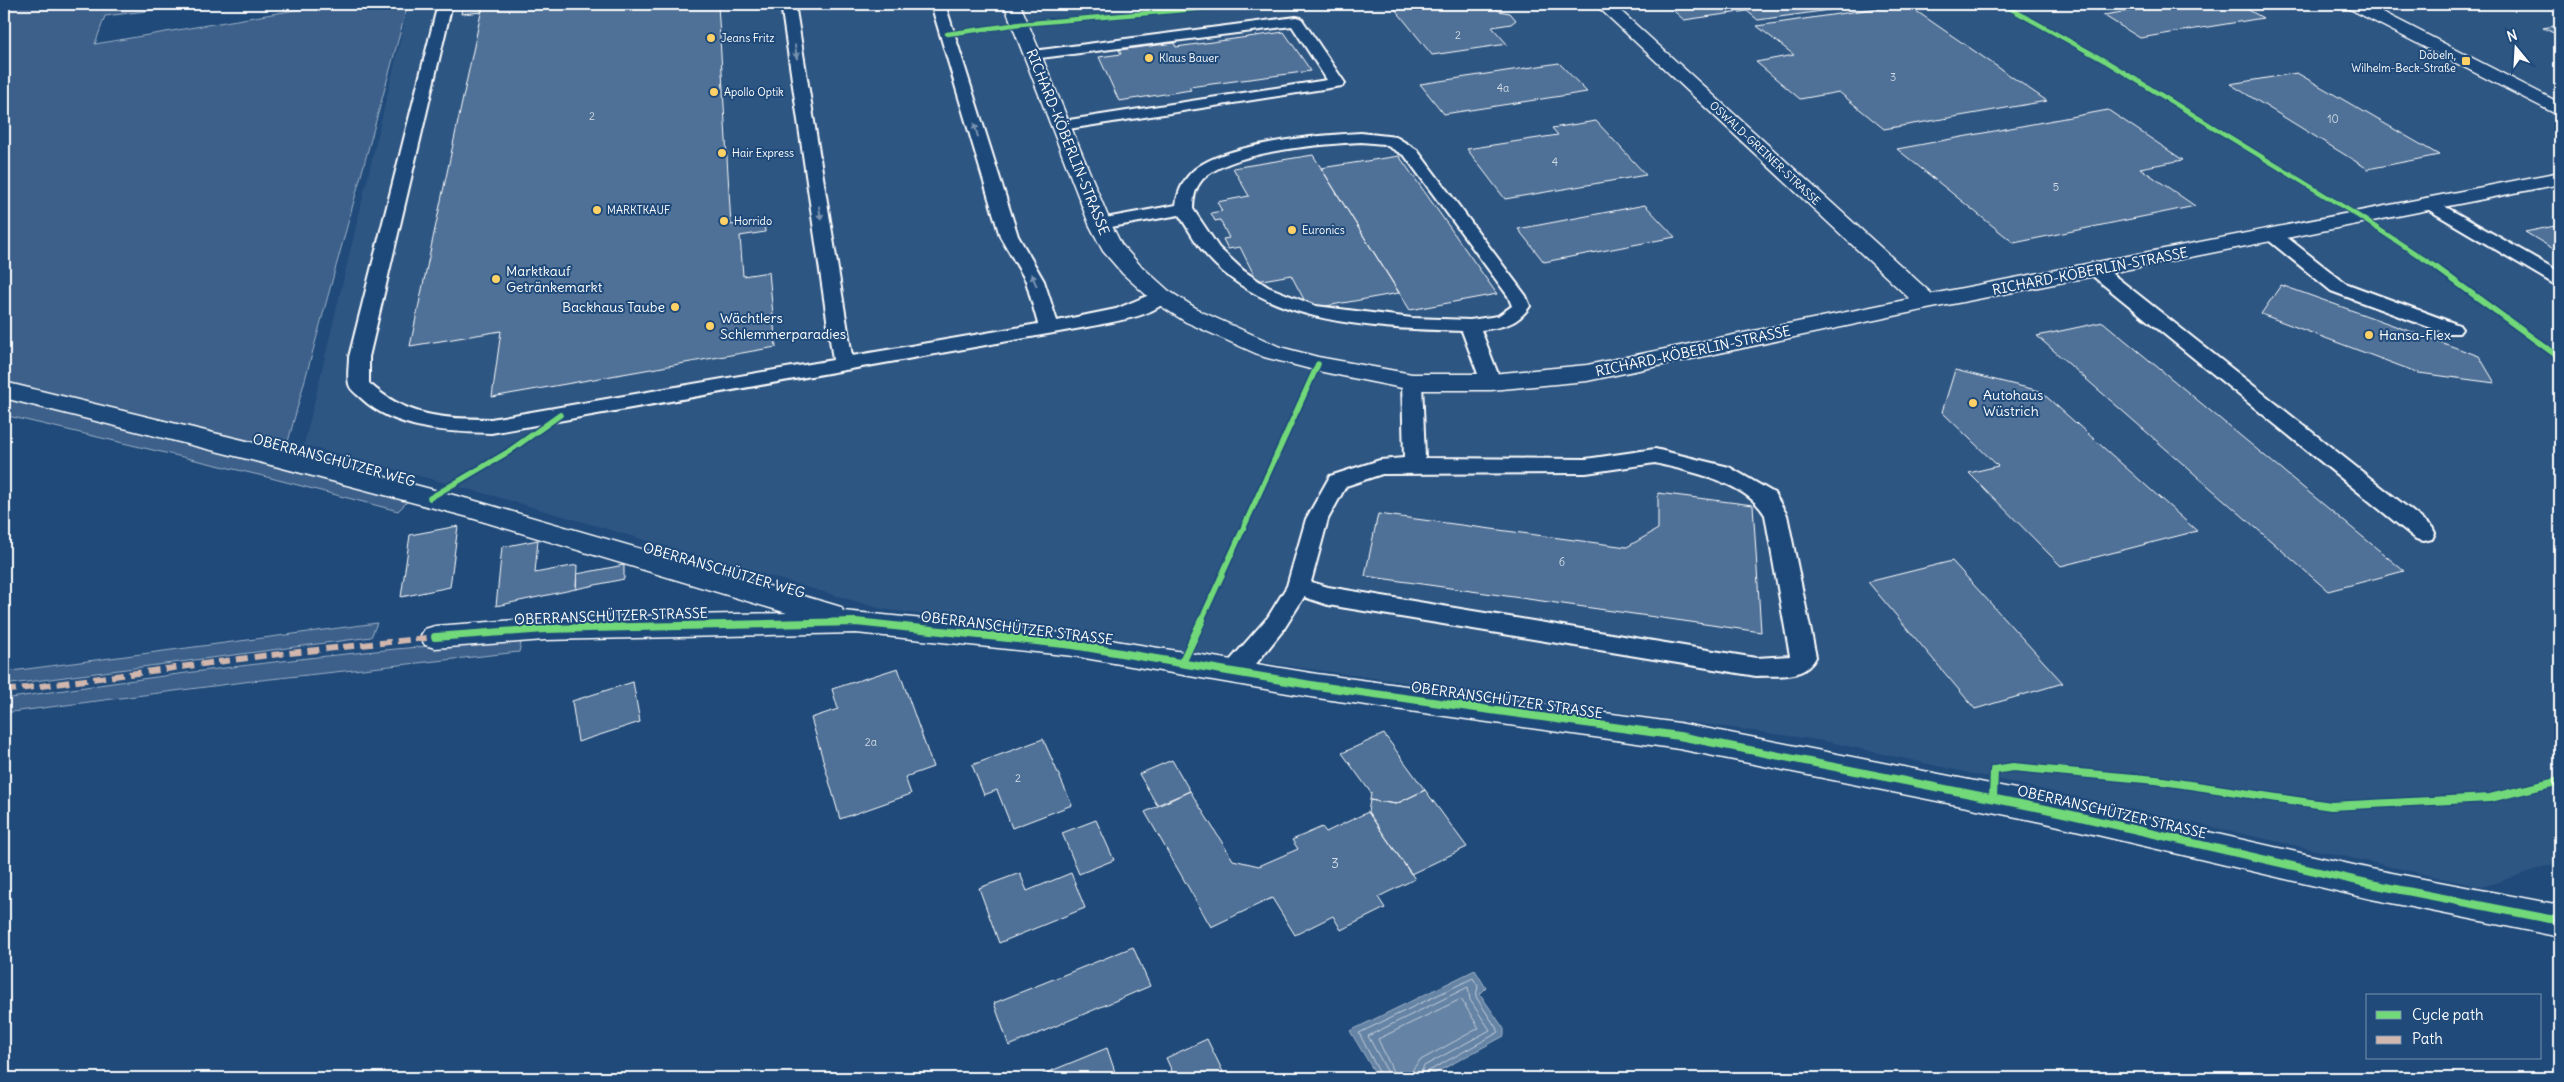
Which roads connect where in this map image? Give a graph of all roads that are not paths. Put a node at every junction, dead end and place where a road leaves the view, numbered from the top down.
1 (445, 4) edge
2 (788, 4) edge
3 (938, 4) edge
4 (1012, 4) edge
5 (1603, 4) edge
6 (2354, 4) edge
7 (1033, 55) junction
8 (2560, 110) edge
9 (1062, 125) junction
10 (2560, 178) edge
11 (2430, 203) junction
12 (1184, 209) junction
13 (1100, 224) junction
14 (2273, 235) junction
15 (2095, 269) junction
16 (2560, 280) edge
17 (1161, 296) junction
18 (1927, 302) junction
19 (1470, 326) junction
20 (1049, 327) junction
21 (2452, 328) dead end
22 (843, 364) junction
23 (1412, 382) junction
24 (1492, 382) junction
25 (4, 390) edge
26 (1415, 465) junction
27 (2424, 533) dead end
28 (1298, 588) junction
29 (856, 622) junction
30 (435, 636) dead end
31 (1235, 672) junction
32 (2560, 921) edge

1 - 22 lane
2 -> 22 lane
20 -> 3 lane
4 - 7 street, RICHARD-KÖBERLIN-STRASSE
5 - 18 street, OSWALD-GREINER-STRASSE
6 - 8 street
7 - 9 street, RICHARD-KÖBERLIN-STRASSE
7 - 9 lane
9 - 13 street, RICHARD-KÖBERLIN-STRASSE
10 - 11 street, RICHARD-KÖBERLIN-STRASSE
11 - 14 street, RICHARD-KÖBERLIN-STRASSE
11 - 16 lane
12 - 13 lane
12 - 19 lane
12 - 19 lane
13 - 17 street, RICHARD-KÖBERLIN-STRASSE
14 - 15 street, RICHARD-KÖBERLIN-STRASSE
14 - 21 lane
15 - 18 street, RICHARD-KÖBERLIN-STRASSE
15 - 27 lane
17 - 20 lane
17 - 23 street, RICHARD-KÖBERLIN-STRASSE
18 - 24 street, RICHARD-KÖBERLIN-STRASSE
19 - 24 lane
20 - 22 lane
23 - 24 street, RICHARD-KÖBERLIN-STRASSE
23 - 26 lane
25 - 29 street, OBERRANSCHÜTZER WEG
26 - 28 lane
26 - 28 lane
28 - 31 lane
29 - 30 street, OBERRANSCHÜTZER STRASSE
29 - 31 street, OBERRANSCHÜTZER STRASSE
31 - 32 street, OBERRANSCHÜTZER STRASSE

